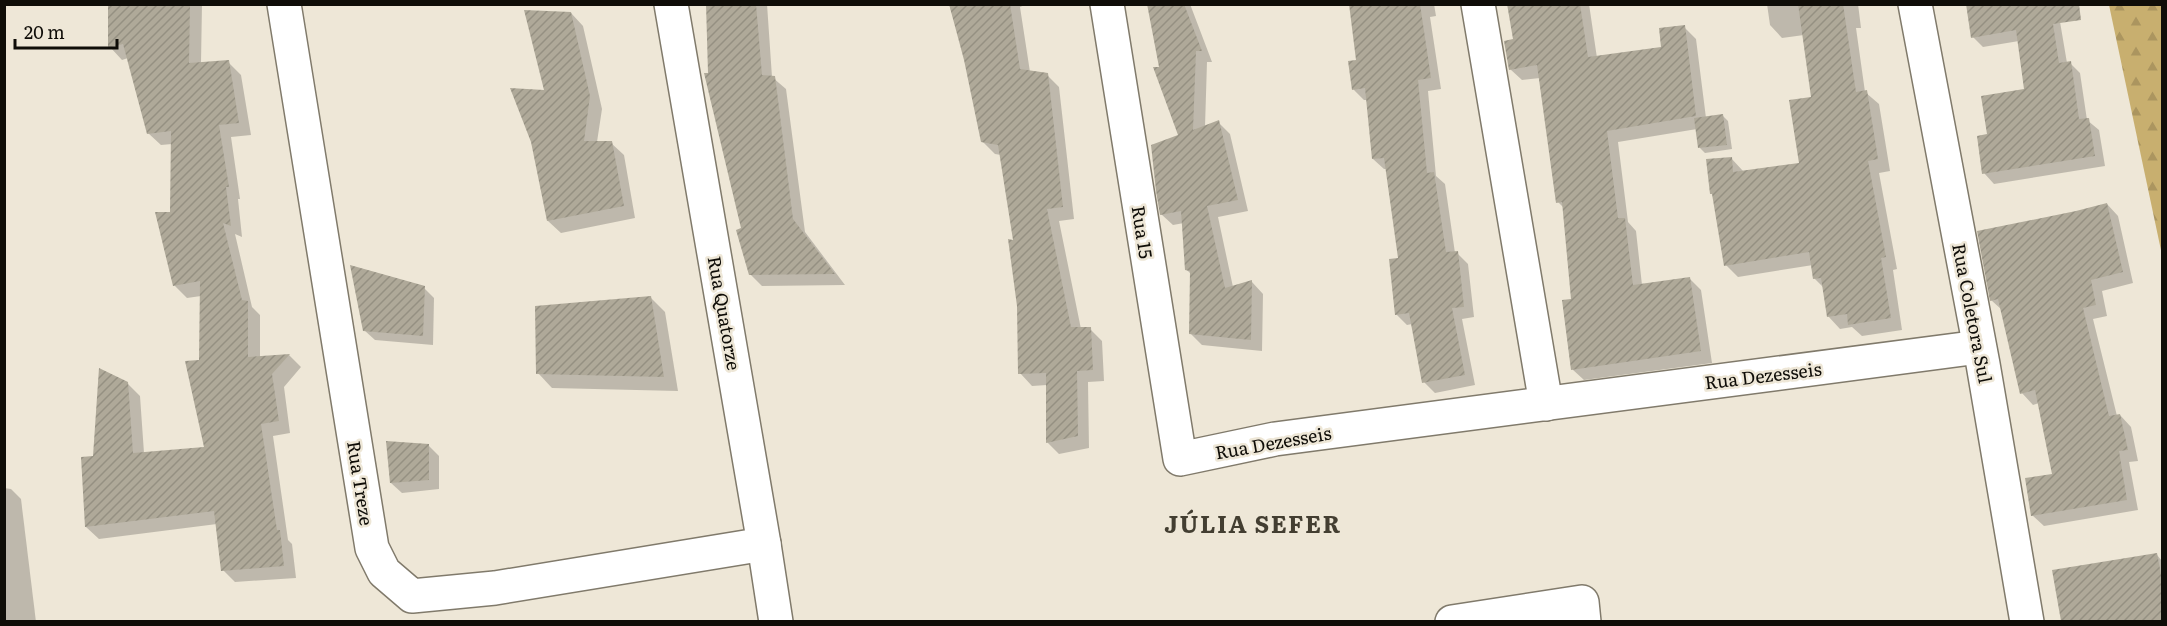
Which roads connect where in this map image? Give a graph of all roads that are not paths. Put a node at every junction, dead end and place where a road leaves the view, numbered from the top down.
1 (284, 4) edge
2 (671, 4) edge
3 (1107, 4) edge
4 (1478, 4) edge
5 (1915, 4) edge
6 (1980, 347) junction
7 (1546, 404) junction
8 (1180, 459) joint
9 (764, 544) junction
10 (1583, 612) edge
11 (776, 621) edge
12 (1452, 621) edge
13 (2027, 621) edge

1 - 9 street, Rua Treze
2 - 9 street, Rua Quatorze
3 - 8 street, Rua 15
4 - 7 street
5 - 6 street, Rua Coletora Sul
6 - 7 street, Rua Dezesseis
6 - 13 street, Rua Coletora Sul
7 - 8 street, Rua Dezesseis
9 - 11 street, Rua Quatorze
10 - 12 street

